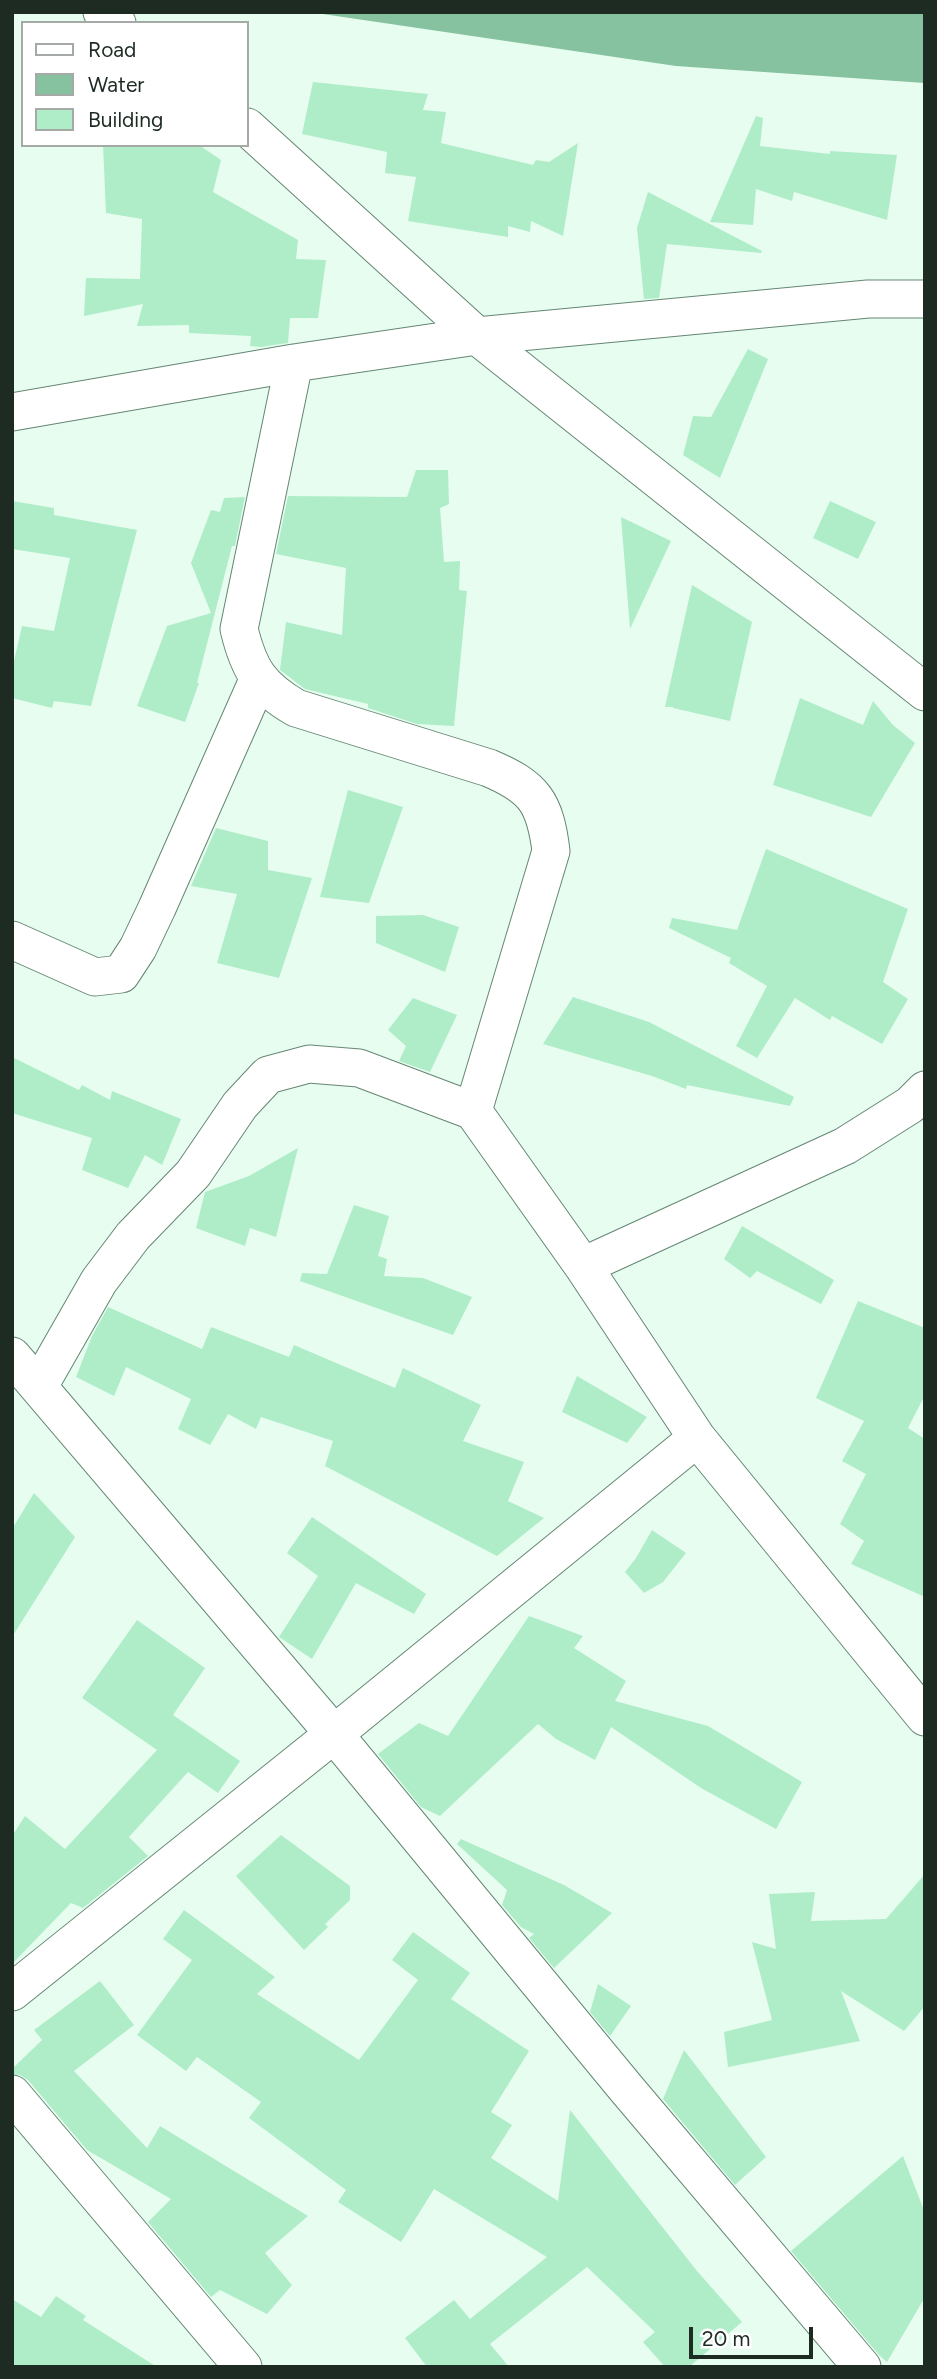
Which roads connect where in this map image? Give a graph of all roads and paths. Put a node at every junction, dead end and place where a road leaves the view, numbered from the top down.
1 (248, 128) edge
2 (925, 299) edge
3 (477, 336) junction
4 (294, 363) junction
5 (12, 412) edge
6 (258, 680) junction
7 (925, 692) edge
8 (12, 940) edge
9 (925, 1090) edge
10 (473, 1111) junction
11 (583, 1266) junction
12 (12, 1356) edge
13 (39, 1386) junction
14 (697, 1438) junction
15 (925, 1717) edge
16 (334, 1734) junction
17 (12, 1993) edge
18 (12, 2094) edge
19 (243, 2367) edge
20 (862, 2367) edge

1 - 3 street
2 - 3 street
3 - 4 street
3 - 7 street
4 - 5 street
4 - 6 street
6 - 8 street
6 - 10 street
9 - 11 street
10 - 11 street
10 - 13 street
11 - 14 street
12 - 13 street
13 - 16 street
14 - 15 street
14 - 16 street
16 - 17 street
16 - 20 street
18 - 19 street

